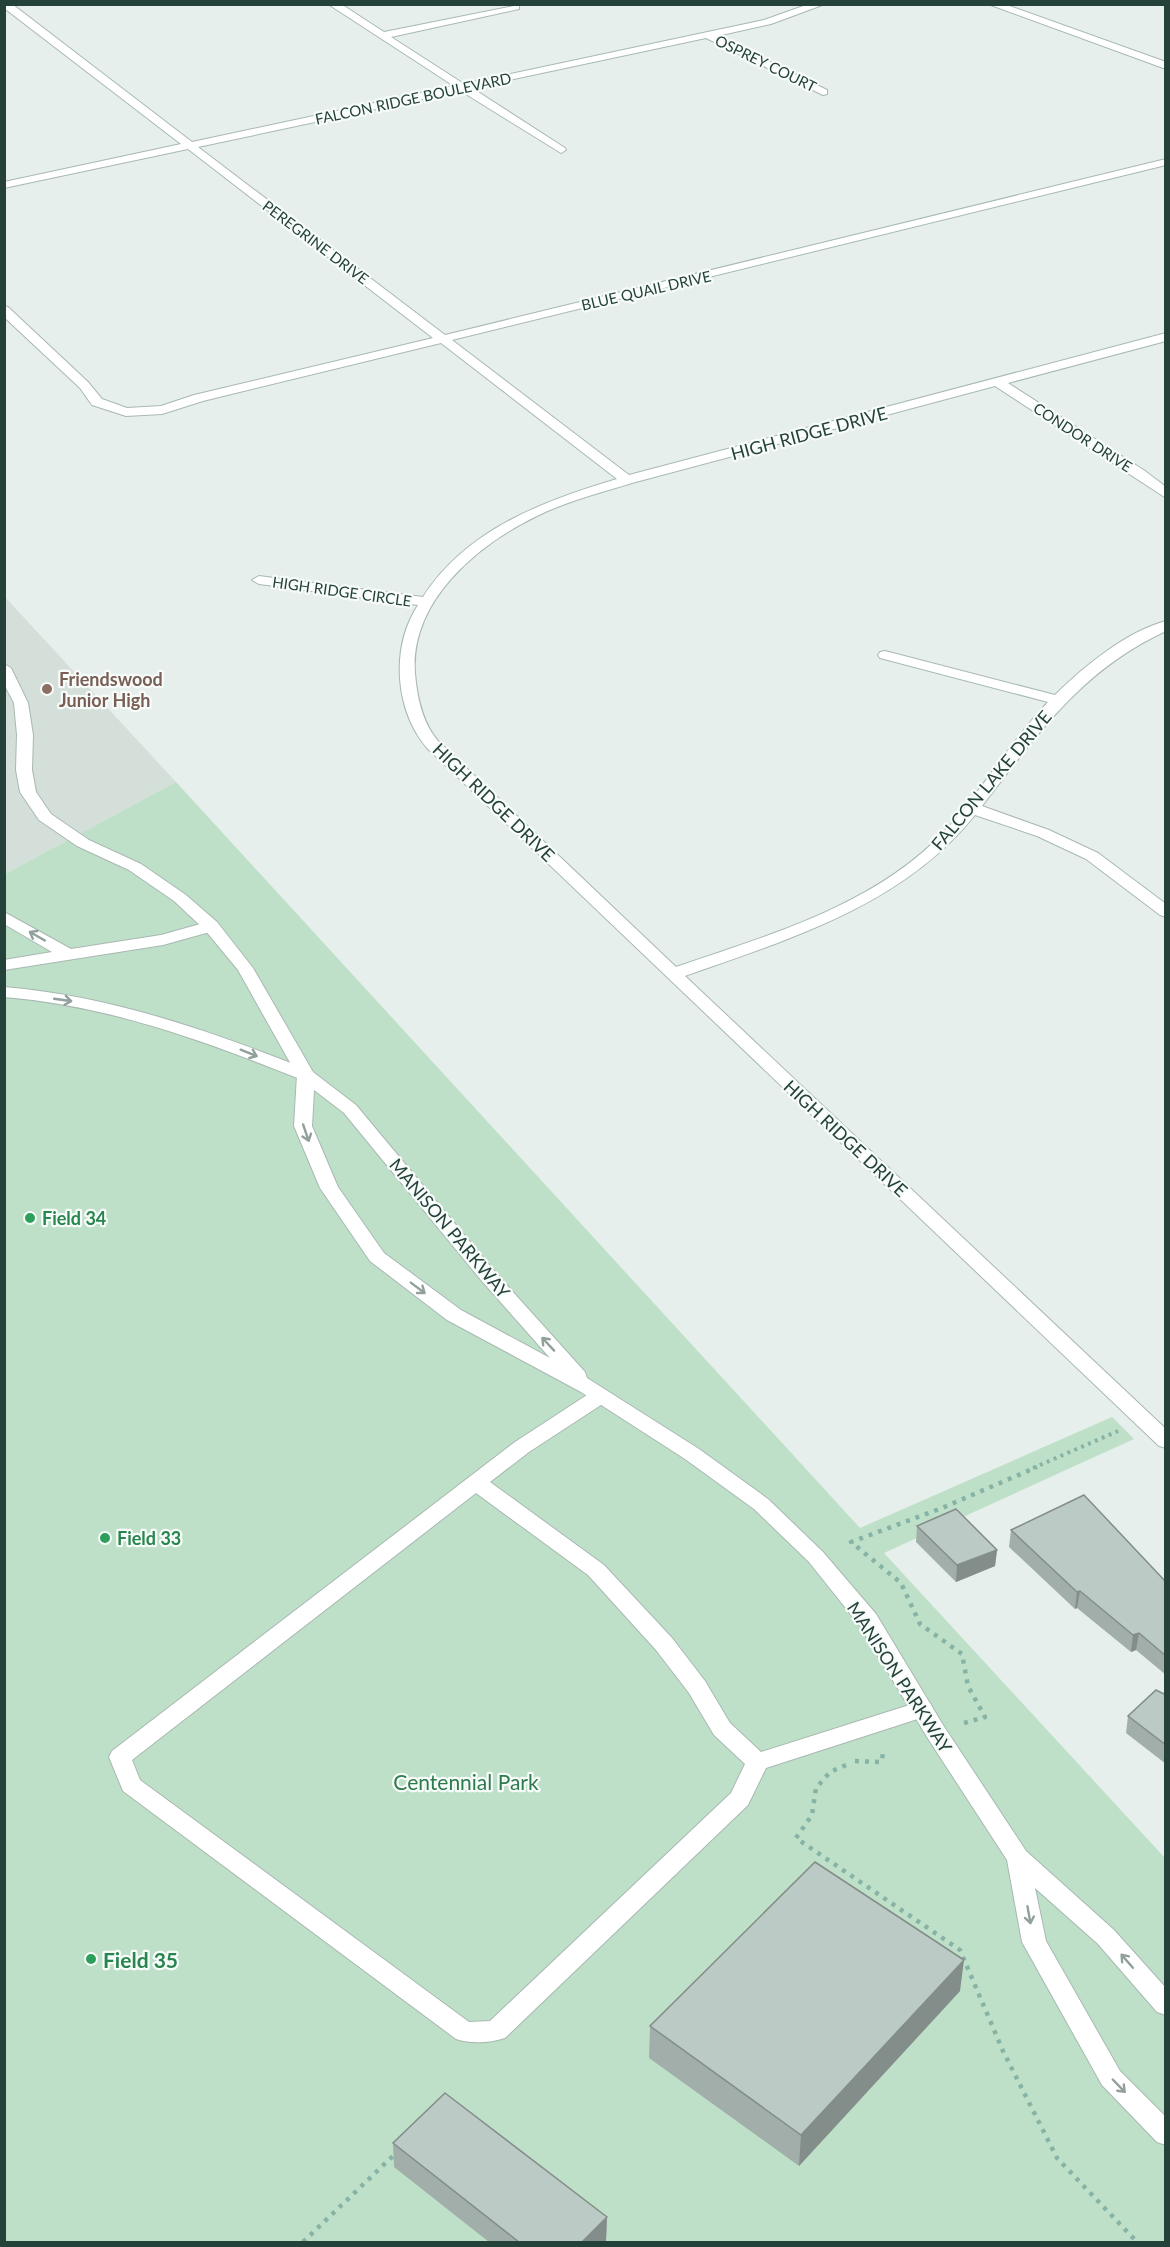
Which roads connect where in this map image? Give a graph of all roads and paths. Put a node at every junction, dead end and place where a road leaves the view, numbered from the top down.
1 (5, 4) edge
2 (333, 4) edge
3 (820, 4) edge
4 (993, 4) edge
5 (515, 7) dead end
6 (708, 35) junction
7 (382, 36) junction
8 (1166, 66) edge
9 (462, 88) junction
10 (823, 92) dead end
11 (190, 146) junction
12 (561, 150) dead end
13 (1166, 162) edge
14 (4, 185) edge
15 (4, 310) edge
16 (1166, 337) edge
17 (442, 338) junction
18 (999, 383) junction
19 (627, 480) junction
20 (1166, 494) edge
21 (260, 580) dead end
22 (425, 602) junction
23 (1166, 625) edge
24 (885, 655) dead end
25 (4, 668) edge
26 (1057, 700) junction
27 (972, 808) junction
28 (1166, 912) edge
29 (4, 917) edge
30 (211, 926) junction
31 (69, 954) junction
32 (4, 965) edge
33 (673, 974) junction
34 (4, 992) edge
35 (306, 1075) junction
36 (594, 1392) junction
37 (1123, 1429) dead end
38 (1166, 1441) edge
39 (477, 1483) junction
40 (922, 1709) junction
41 (935, 1731) junction
42 (757, 1762) junction
43 (1018, 1858) junction
44 (1166, 2005) edge
45 (1166, 2134) edge
46 (402, 2147) edge
47 (303, 2242) edge
48 (1137, 2242) edge

1 - 11 street, PEREGRINE DRIVE
2 - 7 street
3 - 6 street, FALCON RIDGE BOULEVARD
4 - 8 street
5 - 7 street
6 - 9 street, FALCON RIDGE BOULEVARD
6 - 10 street, OSPREY COURT
7 - 9 street
9 - 11 street, FALCON RIDGE BOULEVARD
9 - 12 street
11 - 14 street, FALCON RIDGE BOULEVARD
11 - 17 street, PEREGRINE DRIVE
13 - 17 street, BLUE QUAIL DRIVE
15 - 17 street, BLUE QUAIL DRIVE
16 - 18 street, HIGH RIDGE DRIVE
17 - 19 street, PEREGRINE DRIVE
18 - 19 street, HIGH RIDGE DRIVE
18 - 20 street, CONDOR DRIVE
19 - 22 street, HIGH RIDGE DRIVE
21 - 22 street, HIGH RIDGE CIRCLE
22 - 33 street, HIGH RIDGE DRIVE
23 - 26 street, FALCON LAKE DRIVE
24 - 26 street
25 - 30 street, MANISON PARKWAY
26 - 27 street, FALCON LAKE DRIVE
27 - 28 street
27 - 33 street, FALCON LAKE DRIVE
31 -> 29 street
30 - 31 street
30 - 35 street, MANISON PARKWAY
31 - 32 street
33 - 38 street, HIGH RIDGE DRIVE
34 -> 35 street
36 -> 35 street, MANISON PARKWAY
35 -> 36 street, MANISON PARKWAY
36 - 39 street
36 - 40 street, MANISON PARKWAY
37 - 41 path
39 - 42 street
39 - 42 street
40 - 41 street, MANISON PARKWAY
40 - 42 street
41 - 43 street, MANISON PARKWAY
41 - 48 path
44 -> 43 street, MANISON PARKWAY
43 -> 45 street, MANISON PARKWAY
46 - 47 path

